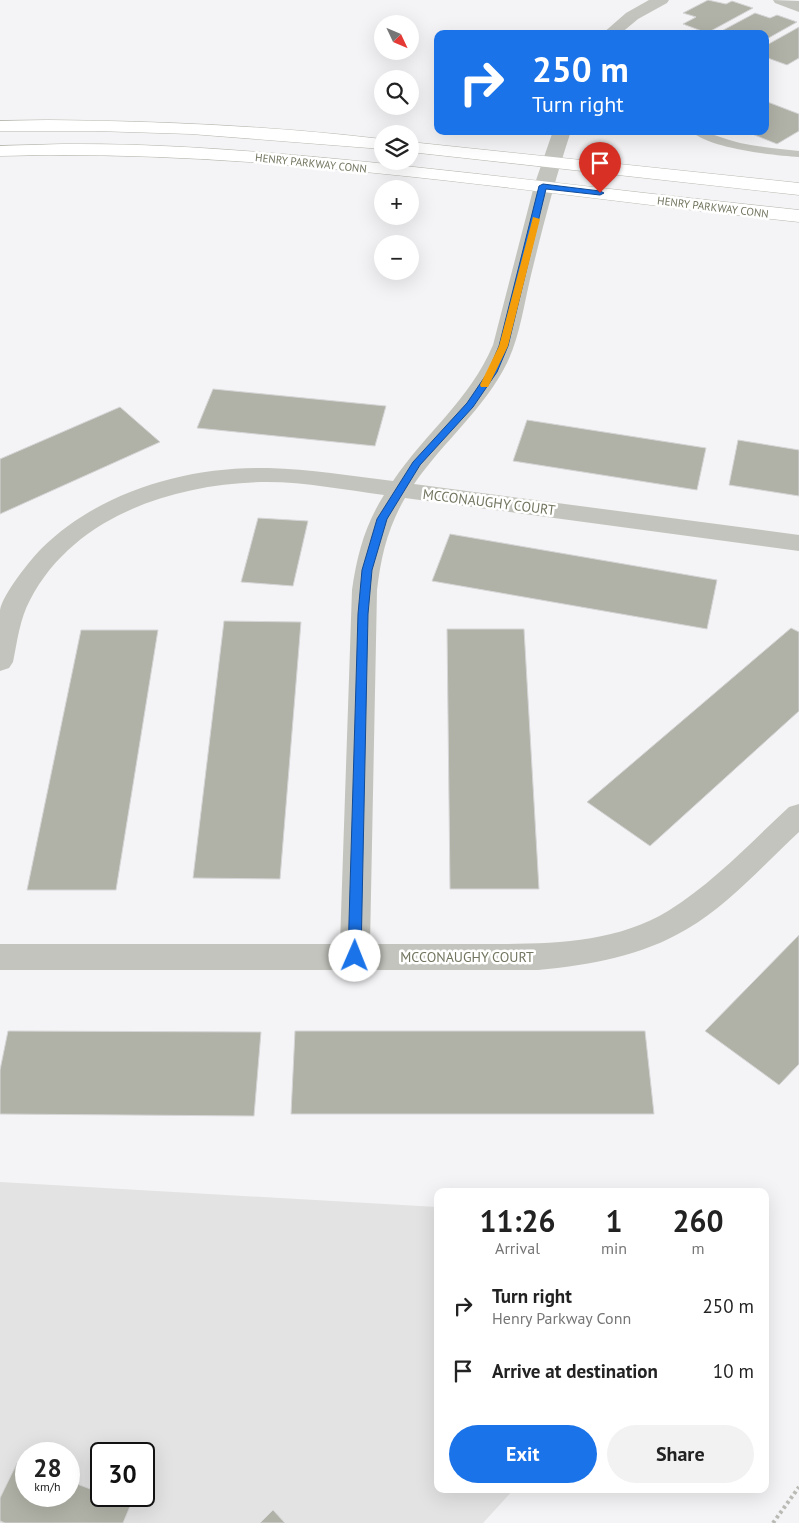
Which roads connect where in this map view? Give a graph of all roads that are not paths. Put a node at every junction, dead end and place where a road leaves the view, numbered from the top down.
1 (661, 0) edge
2 (780, 0) edge
3 (799, 7) edge
4 (615, 30) edge
5 (0, 126) edge
6 (561, 135) edge
7 (707, 135) edge
8 (374, 143) edge
9 (419, 148) edge
10 (0, 150) edge
11 (799, 154) edge
12 (552, 162) junction
13 (543, 186) junction
14 (799, 189) edge
15 (799, 216) edge
16 (400, 490) junction
17 (799, 543) edge
18 (0, 662) edge
19 (799, 814) edge
20 (355, 956) junction
21 (0, 957) edge

1 - 4 street
2 - 3 street
5 - 8 street, HENRY PARKWAY CONN
6 - 12 street
7 - 11 lane
9 - 12 street, HENRY PARKWAY CONN
10 - 13 street, HENRY PARKWAY CONN
12 - 13 street
12 - 14 street, HENRY PARKWAY CONN
13 - 15 street, HENRY PARKWAY CONN
13 - 16 street
16 - 17 street, MCCONAUGHY COURT
16 - 18 street, MCCONAUGHY COURT
16 - 20 street
19 - 20 street, MCCONAUGHY COURT
20 - 21 street, MCCONAUGHY COURT

